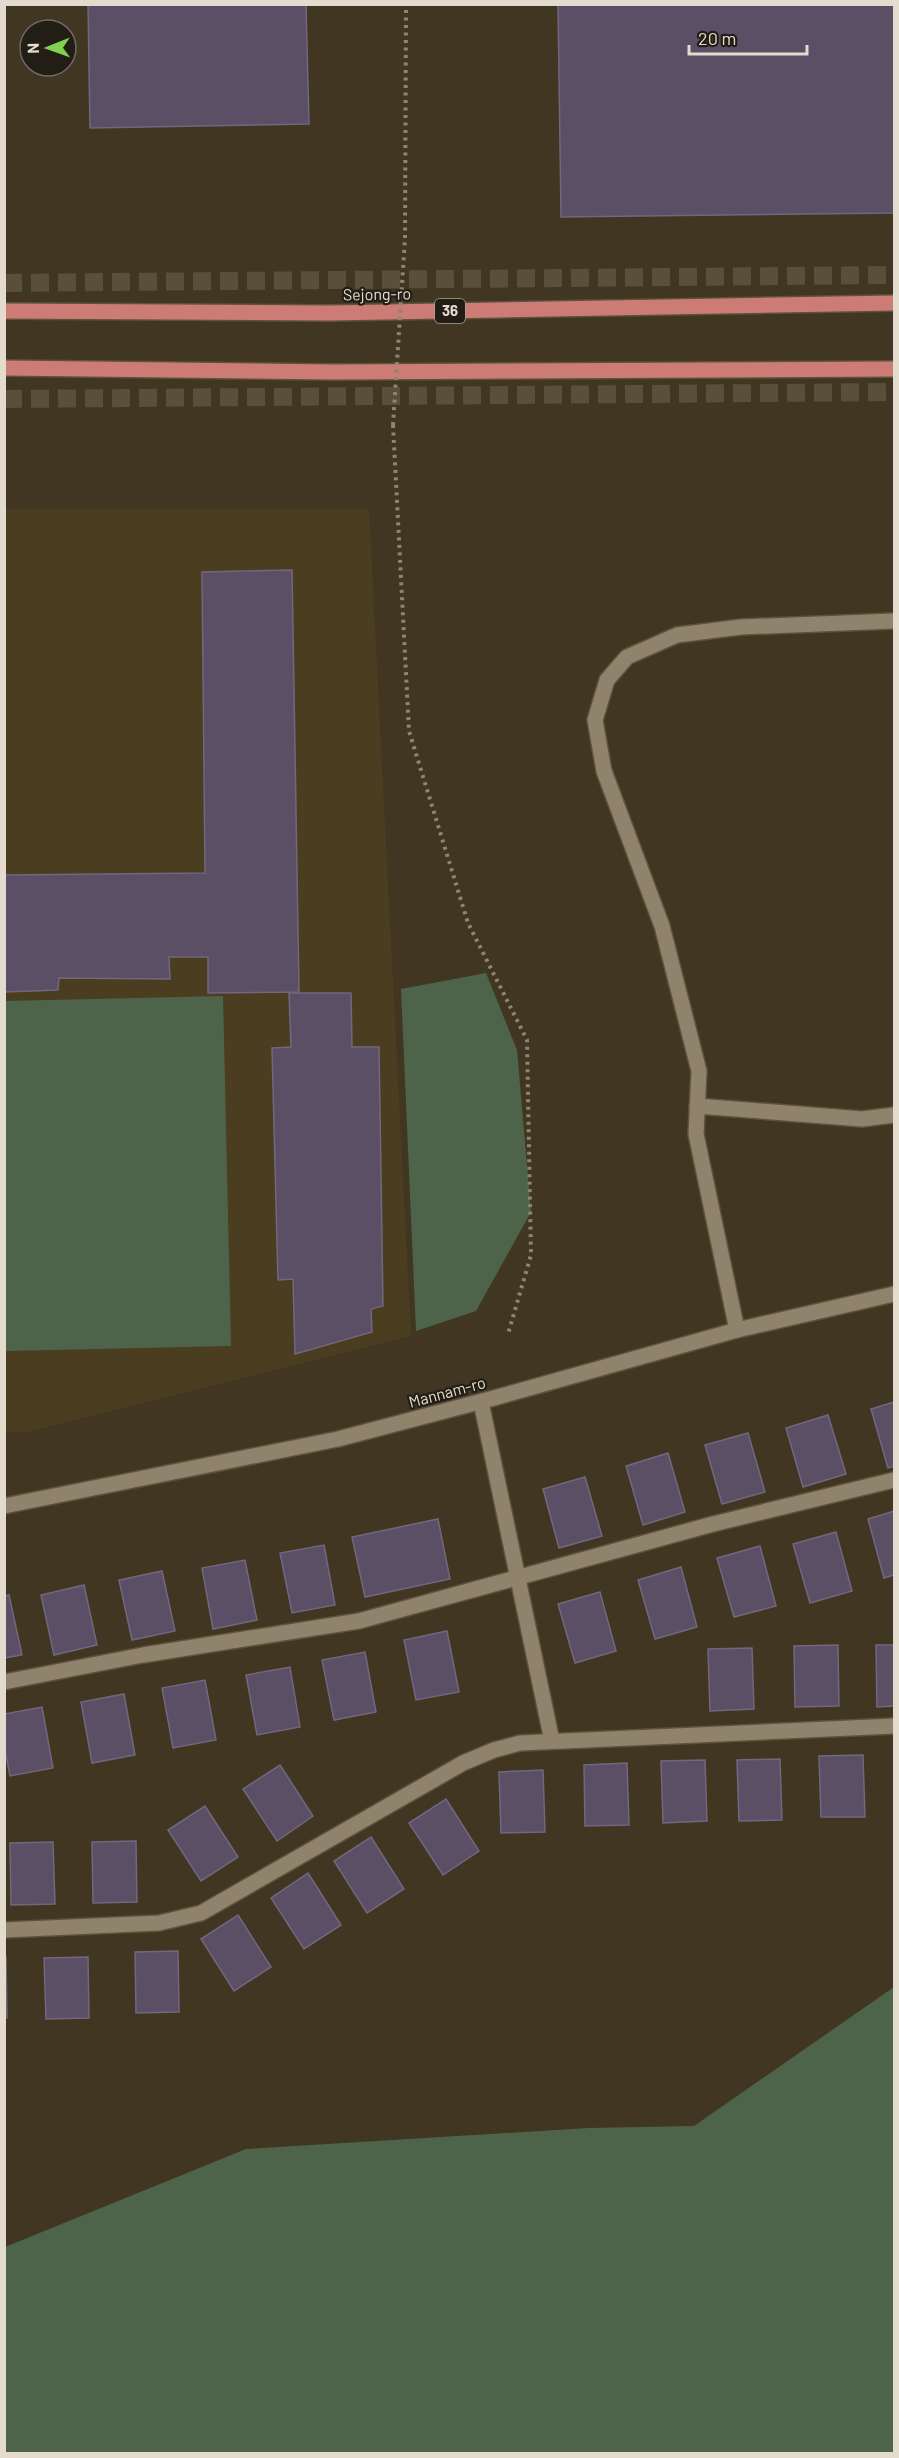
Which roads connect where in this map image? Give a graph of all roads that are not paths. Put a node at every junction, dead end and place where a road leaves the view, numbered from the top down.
1 (894, 303) edge
2 (4, 311) edge
3 (4, 368) edge
4 (894, 369) edge
5 (894, 621) edge
6 (698, 1107) junction
7 (894, 1115) edge
8 (894, 1294) edge
9 (737, 1329) junction
10 (481, 1402) junction
11 (894, 1480) edge
12 (4, 1506) edge
13 (518, 1578) junction
14 (4, 1682) edge
15 (894, 1726) edge
16 (552, 1741) junction
17 (4, 1930) edge

1 - 2 main road, Sejong-ro / 36
3 - 4 main road
5 - 6 street
6 - 7 street
6 - 9 street
8 - 9 street, Mannam-ro
9 - 10 street, Mannam-ro
10 - 12 street, Mannam-ro
10 - 13 street
11 - 13 street
13 - 14 street
13 - 16 street
15 - 16 street
16 - 17 street

